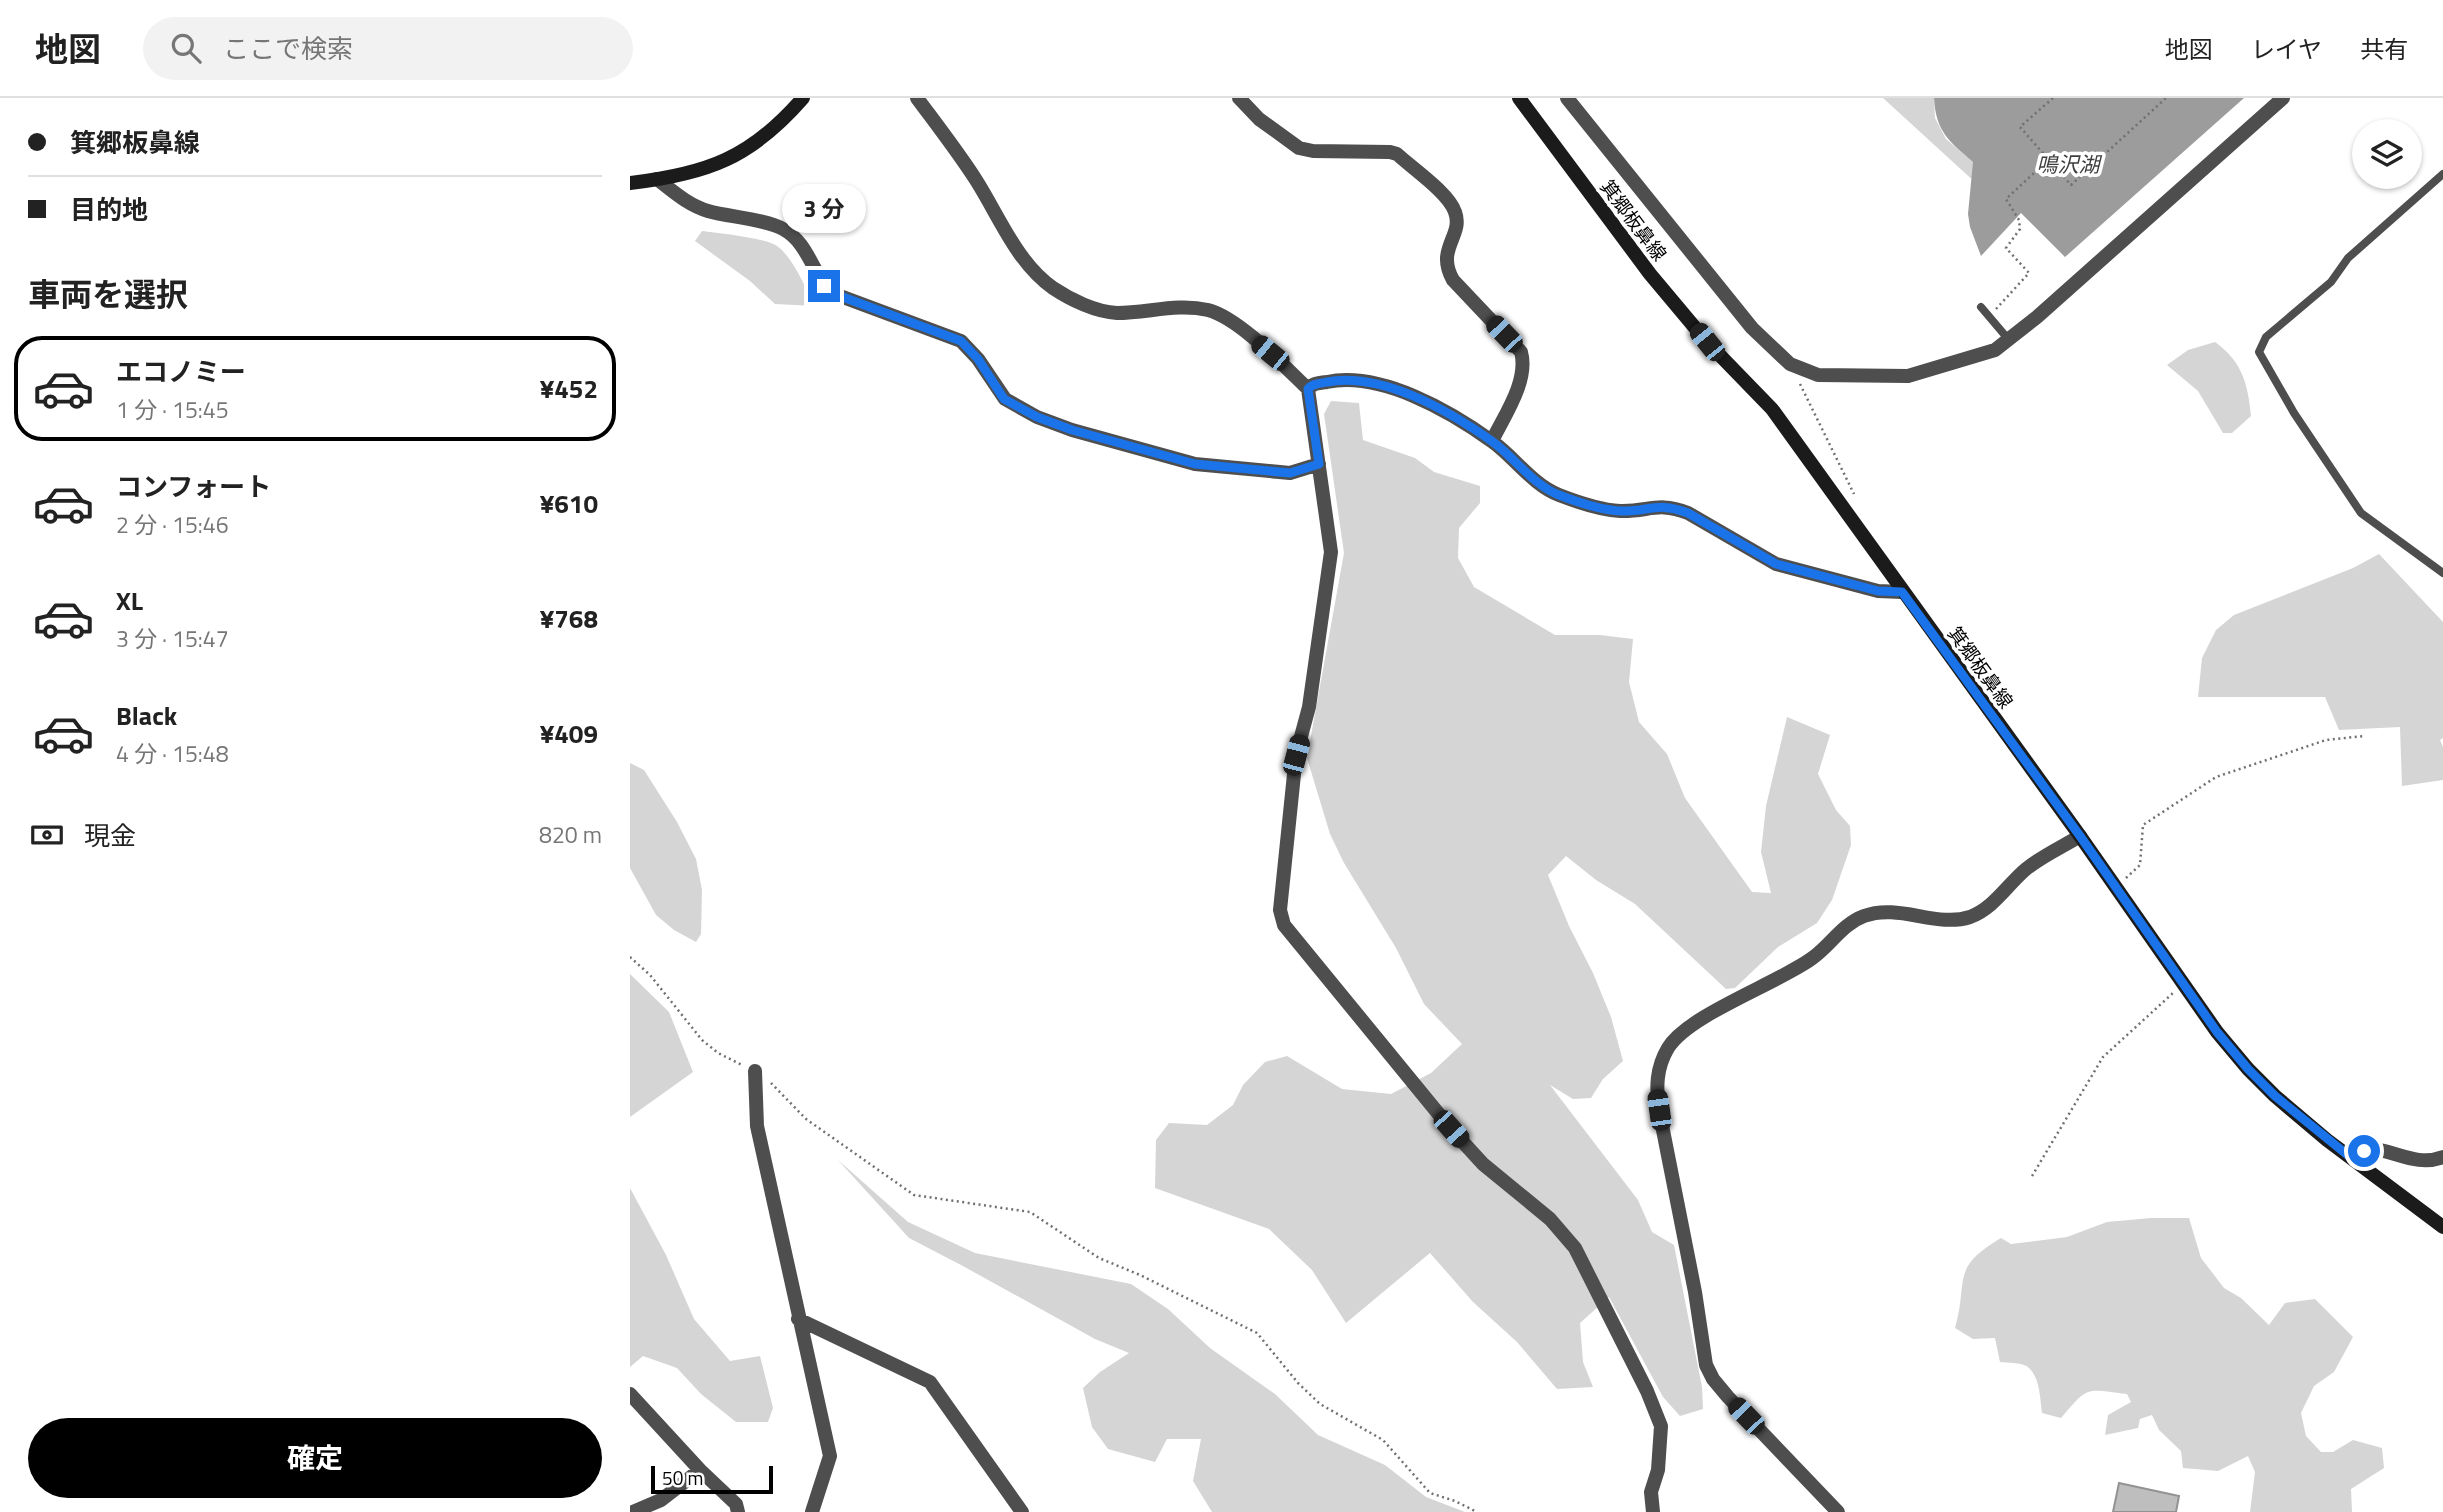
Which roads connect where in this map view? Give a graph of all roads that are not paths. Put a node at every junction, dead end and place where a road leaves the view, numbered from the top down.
1 (803, 98) edge
2 (917, 98) edge
3 (1239, 98) edge
4 (1519, 98) edge
5 (1567, 98) edge
6 (2283, 98) edge
7 (2443, 174) edge
8 (657, 180) junction
9 (630, 183) edge
10 (1981, 307) dead end
11 (2009, 340) junction
12 (1308, 389) junction
13 (1492, 441) junction
14 (1319, 464) junction
15 (2443, 573) edge
16 (1902, 592) junction
17 (2080, 836) junction
18 (755, 1071) road end
19 (2443, 1157) edge
20 (2355, 1161) junction
21 (2439, 1220) edge
22 (798, 1319) junction
23 (630, 1394) edge
24 (700, 1470) junction
25 (633, 1512) edge
26 (738, 1512) edge
27 (812, 1512) edge
28 (1022, 1512) edge
29 (1653, 1512) edge
30 (1838, 1512) edge

1 - 8 main road
2 - 12 street
3 - 13 street
4 - 16 main road, 箕郷板鼻線
5 - 11 street
6 - 11 street
7 - 15 lane
8 - 9 main road
8 - 14 street
10 - 11 lane
12 - 13 street
12 - 14 street
13 - 16 street
14 - 29 street
16 - 17 main road, 箕郷板鼻線
17 - 20 main road, 箕郷板鼻線
17 - 30 street
18 - 22 street
19 - 20 street
20 - 21 main road, 箕郷板鼻線
22 - 27 street
22 - 28 street
23 - 24 street
24 - 25 street
24 - 26 street

